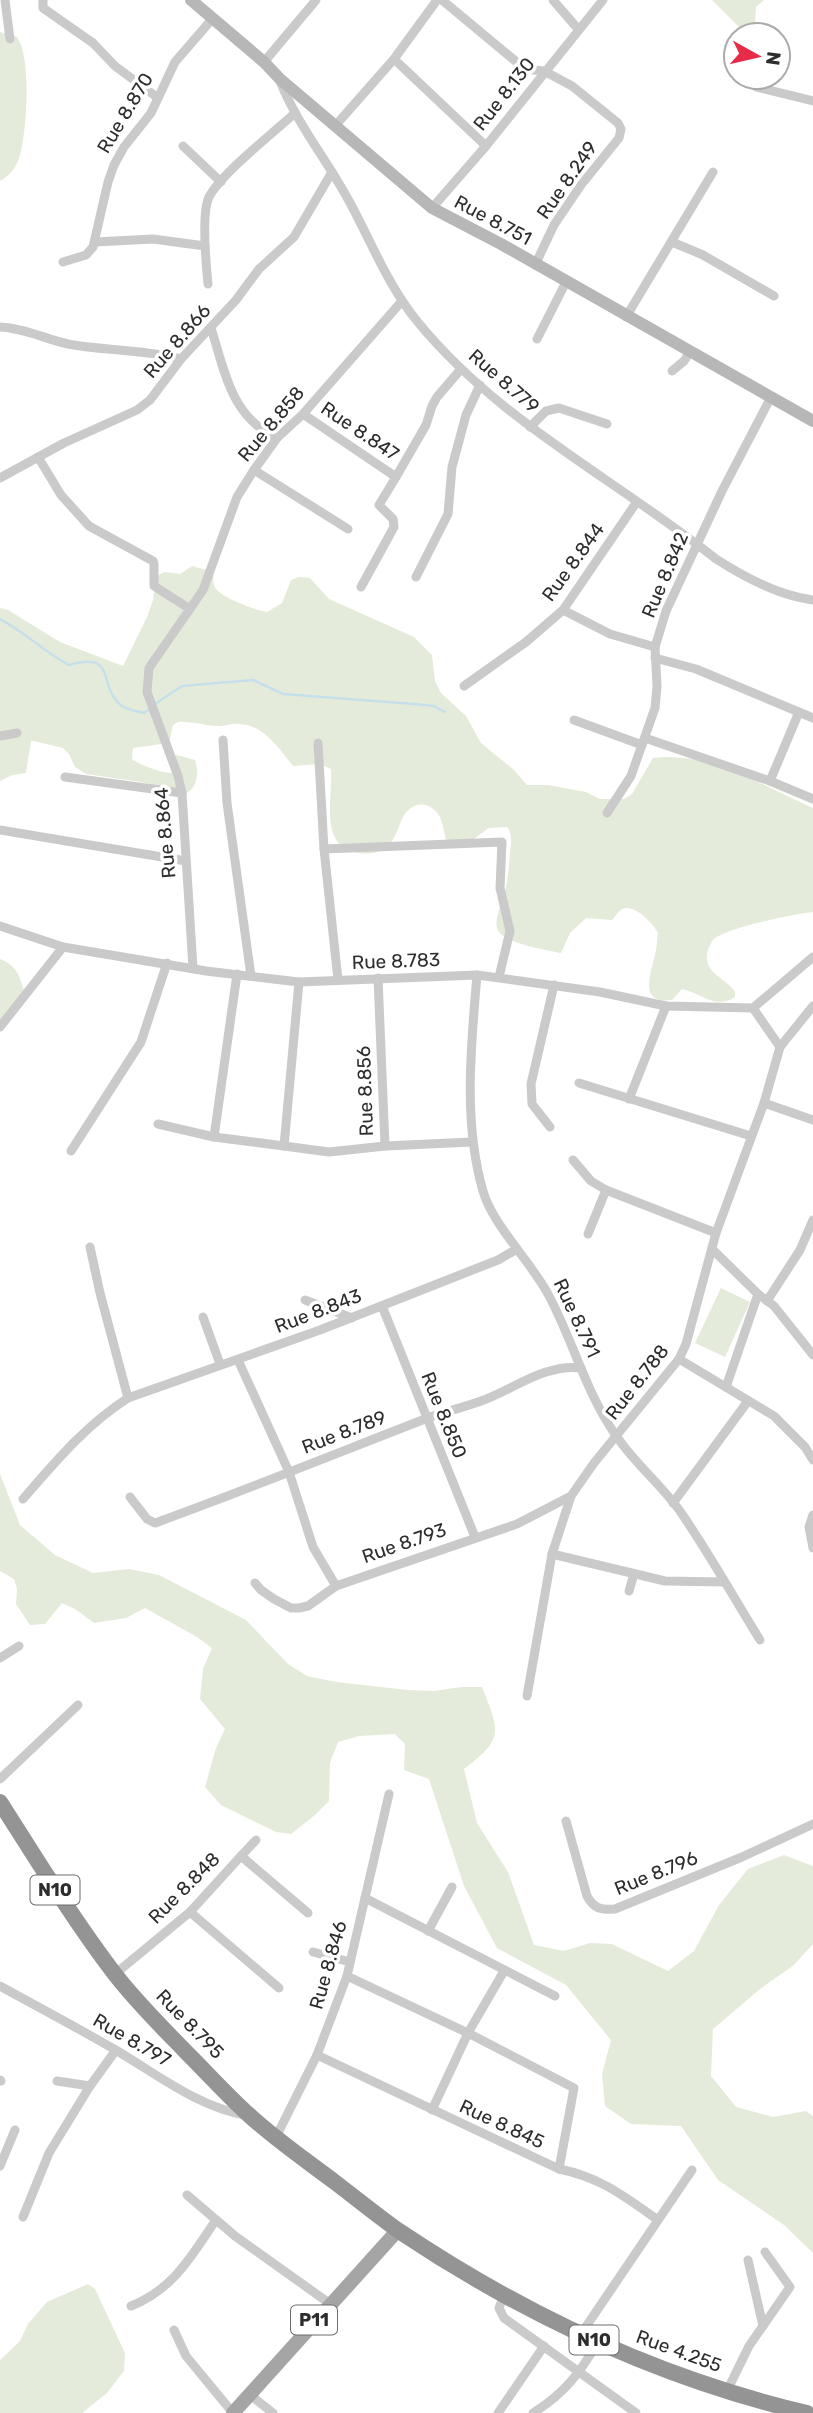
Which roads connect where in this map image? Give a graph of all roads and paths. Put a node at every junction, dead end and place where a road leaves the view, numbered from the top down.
1 (5, 0) edge
2 (43, 0) edge
3 (191, 0) edge
4 (316, 0) edge
5 (439, 0) edge
6 (553, 0) edge
7 (603, 0) edge
8 (213, 18) junction
9 (578, 29) junction
10 (10, 39) dead end
11 (394, 59) junction
12 (264, 62) junction
13 (544, 71) junction
14 (280, 79) junction
15 (772, 91) edge
16 (158, 98) junction
17 (813, 101) edge
18 (295, 113) junction
19 (335, 127) junction
20 (183, 146) dead end
21 (485, 146) junction
22 (332, 172) junction
23 (713, 172) dead end
24 (221, 182) junction
25 (432, 208) junction
26 (95, 242) junction
27 (672, 242) junction
28 (205, 246) junction
29 (64, 262) dead end
30 (535, 265) junction
31 (566, 282) junction
32 (208, 284) dead end
33 (774, 296) dead end
34 (402, 301) junction
35 (626, 317) junction
36 (0, 327) edge
37 (211, 328) junction
38 (537, 339) dead end
39 (691, 352) junction
40 (181, 359) junction
41 (461, 369) junction
42 (672, 370) dead end
43 (480, 386) junction
44 (771, 397) junction
45 (303, 414) junction
46 (813, 421) edge
47 (607, 424) dead end
48 (530, 428) junction
49 (277, 438) junction
50 (38, 457) junction
51 (254, 470) junction
52 (396, 477) junction
53 (0, 478) edge
54 (636, 503) junction
55 (348, 529) dead end
56 (697, 544) junction
57 (416, 577) dead end
58 (361, 587) dead end
59 (813, 600) edge
60 (190, 609) junction
61 (563, 610) junction
62 (654, 647) junction
63 (654, 658) junction
64 (154, 660) joint
65 (464, 685) dead end
66 (799, 712) junction
67 (813, 718) edge
68 (574, 720) dead end
69 (17, 733) dead end
70 (0, 736) edge
71 (223, 740) dead end
72 (643, 741) junction
73 (318, 743) dead end
74 (65, 777) dead end
75 (770, 781) junction
76 (182, 793) junction
77 (813, 799) edge
78 (607, 813) dead end
79 (0, 830) edge
80 (324, 849) junction
81 (186, 861) junction
82 (0, 926) edge
83 (63, 947) junction
84 (813, 957) edge
85 (167, 963) junction
86 (193, 968) junction
87 (237, 974) junction
88 (477, 975) junction
89 (251, 976) junction
90 (499, 977) junction
91 (377, 978) junction
92 (338, 980) junction
93 (299, 982) junction
94 (554, 985) junction
95 (666, 1006) junction
96 (813, 1006) edge
97 (753, 1008) junction
98 (0, 1027) edge
99 (780, 1047) junction
100 (579, 1083) dead end
101 (629, 1099) junction
102 (764, 1103) junction
103 (813, 1119) edge
104 (158, 1124) dead end
105 (550, 1127) dead end
106 (751, 1136) junction
107 (214, 1138) junction
108 (472, 1142) junction
109 (284, 1146) junction
110 (385, 1146) junction
111 (71, 1152) dead end
112 (573, 1160) dead end
113 (607, 1190) junction
114 (813, 1220) edge
115 (716, 1233) junction
116 (588, 1234) dead end
117 (90, 1247) dead end
118 (517, 1249) junction
119 (712, 1249) junction
120 (758, 1294) junction
121 (305, 1300) dead end
122 (767, 1301) junction
123 (382, 1306) junction
124 (203, 1317) dead end
125 (352, 1318) junction
126 (813, 1355) edge
127 (679, 1359) junction
128 (238, 1360) junction
129 (219, 1364) junction
130 (580, 1368) junction
131 (726, 1387) junction
132 (128, 1398) junction
133 (748, 1401) junction
134 (426, 1419) junction
135 (616, 1437) junction
136 (813, 1461) edge
137 (289, 1472) junction
138 (571, 1496) junction
139 (130, 1497) dead end
140 (23, 1499) dead end
141 (673, 1503) junction
142 (813, 1515) edge
143 (475, 1537) junction
144 (813, 1548) edge
145 (552, 1555) junction
146 (634, 1574) junction
147 (724, 1582) junction
148 (256, 1583) dead end
149 (336, 1586) junction
150 (629, 1591) dead end
151 (760, 1640) dead end
152 (19, 1646) dead end
153 (0, 1658) edge
154 (527, 1696) dead end
155 (78, 1705) dead end
156 (0, 1779) edge
157 (389, 1794) dead end
158 (0, 1802) edge
159 (566, 1821) dead end
160 (813, 1824) edge
161 (256, 1840) dead end
162 (241, 1856) junction
163 (452, 1887) dead end
164 (365, 1898) junction
165 (190, 1912) junction
166 (309, 1913) dead end
167 (428, 1931) junction
168 (313, 1952) dead end
169 (350, 1962) junction
170 (504, 1971) junction
171 (115, 1975) junction
172 (347, 1976) junction
173 (0, 1986) edge
174 (279, 1988) dead end
175 (555, 1996) dead end
176 (468, 2033) junction
177 (116, 2050) junction
178 (317, 2055) junction
179 (57, 2081) dead end
180 (90, 2086) junction
181 (432, 2110) junction
182 (250, 2116) junction
183 (15, 2130) dead end
184 (276, 2137) junction
185 (0, 2166) edge
186 (559, 2169) junction
187 (692, 2170) dead end
188 (187, 2195) dead end
189 (23, 2217) dead end
190 (216, 2220) junction
191 (658, 2220) junction
192 (398, 2230) junction
193 (765, 2252) dead end
194 (748, 2260) dead end
195 (504, 2295) junction
196 (329, 2304) junction
197 (131, 2306) dead end
198 (763, 2326) junction
199 (174, 2330) dead end
200 (581, 2334) junction
201 (598, 2342) junction
202 (544, 2346) junction
203 (581, 2371) junction
204 (727, 2390) junction
205 (249, 2394) junction
206 (233, 2413) edge
207 (273, 2413) edge
208 (498, 2413) edge
209 (533, 2413) edge
210 (636, 2413) edge
211 (807, 2413) edge

1 - 10 street
2 - 16 street
3 - 8 main road, Rue 8.751
4 - 12 street
5 - 11 street
5 - 13 street, Rue 8.249
6 - 9 street
7 - 9 street, Rue 8.130
8 - 12 main road, Rue 8.751
8 - 16 street, Rue 8.870
9 - 13 street, Rue 8.130
11 - 19 street
11 - 21 street
12 - 14 main road, Rue 8.751
13 - 21 street, Rue 8.130
13 - 30 street, Rue 8.249
14 - 18 street, Rue 8.779
14 - 19 main road, Rue 8.751
15 - 17 street
16 - 26 street, Rue 8.870
18 - 22 street, Rue 8.779
18 - 24 street
19 - 25 main road, Rue 8.751
20 - 24 street
21 - 25 street, Rue 8.130
22 - 34 street, Rue 8.779
22 - 37 street, Rue 8.866
23 - 27 street
24 - 28 street
25 - 30 main road, Rue 8.751
26 - 28 street
26 - 29 street
27 - 33 street
27 - 35 street
28 - 32 street
30 - 31 main road, Rue 8.751
31 - 35 main road, Rue 8.751
31 - 38 street
34 - 41 street, Rue 8.779
34 - 45 street, Rue 8.858
35 - 39 main road, Rue 8.751
36 - 40 street
37 - 40 street, Rue 8.866
37 - 49 street
39 - 42 street
39 - 44 main road, Rue 8.751
40 - 50 street, Rue 8.866
41 - 43 street, Rue 8.779
41 - 52 street, Rue 8.847
43 - 48 street, Rue 8.779
43 - 57 street
44 - 46 main road, Rue 8.751
44 - 56 street, Rue 8.842
45 - 49 street, Rue 8.858
45 - 52 street, Rue 8.847
47 - 48 street
48 - 54 street, Rue 8.779
49 - 51 street, Rue 8.858
50 - 53 street, Rue 8.866
50 - 60 street
51 - 55 street
51 - 60 street, Rue 8.858
52 - 58 street
54 - 56 street, Rue 8.779
54 - 61 street, Rue 8.844
56 - 59 street, Rue 8.779
56 - 62 street, Rue 8.842
60 - 64 street, Rue 8.858
61 - 62 street
61 - 65 street, Rue 8.844
62 - 63 street, Rue 8.842
63 - 66 street
63 - 72 street, Rue 8.842
64 - 76 street, Rue 8.864
66 - 67 street
66 - 75 street
68 - 72 street
69 - 70 street
71 - 89 street
72 - 75 street
72 - 78 street, Rue 8.842
73 - 80 street
74 - 76 street
75 - 77 street
76 - 81 street, Rue 8.864
79 - 81 street
80 - 90 street
80 - 92 street
81 - 86 street, Rue 8.864
82 - 83 street, Rue 8.783
83 - 85 street, Rue 8.783
83 - 98 street
84 - 97 street
85 - 86 street, Rue 8.783
85 - 111 street
86 - 87 street, Rue 8.783
87 - 89 street, Rue 8.783
87 - 107 street
88 - 90 street, Rue 8.783
88 - 91 street, Rue 8.783
88 - 108 street, Rue 8.791
89 - 93 street, Rue 8.783
90 - 94 street, Rue 8.783
91 - 92 street, Rue 8.783
91 - 110 street, Rue 8.856
92 - 93 street, Rue 8.783
93 - 109 street
94 - 95 street, Rue 8.783
94 - 105 street
95 - 97 street, Rue 8.783
95 - 101 street
96 - 99 street
97 - 99 street
99 - 102 street, Rue 8.788
100 - 101 street
101 - 106 street
102 - 103 street
102 - 106 street, Rue 8.788
104 - 107 street, Rue 8.856
106 - 115 street, Rue 8.788
107 - 109 street, Rue 8.856
108 - 110 street
108 - 118 street, Rue 8.791
109 - 110 street, Rue 8.856
112 - 113 street
113 - 115 street
113 - 116 street
114 - 122 street
115 - 119 street, Rue 8.788
117 - 132 street
118 - 123 street, Rue 8.843
118 - 130 street, Rue 8.791
119 - 120 street
119 - 127 street, Rue 8.788
120 - 122 street
120 - 131 street
121 - 125 street
122 - 126 street
123 - 125 street, Rue 8.843
123 - 134 street, Rue 8.850
124 - 129 street
125 - 128 street, Rue 8.843
127 - 131 street
127 - 135 street, Rue 8.788
128 - 129 street, Rue 8.843
128 - 137 street
129 - 132 street, Rue 8.843
130 - 134 street, Rue 8.789
130 - 135 street, Rue 8.791
131 - 133 street
132 - 140 street, Rue 8.843
133 - 136 street
133 - 141 street
134 - 137 street, Rue 8.789
134 - 143 street, Rue 8.850
135 - 138 street, Rue 8.788
135 - 141 street, Rue 8.791
137 - 139 street, Rue 8.789
137 - 149 street
138 - 143 street, Rue 8.793
138 - 145 street, Rue 8.788
141 - 147 street, Rue 8.791
142 - 144 street
143 - 149 street, Rue 8.793
145 - 146 street
145 - 154 street, Rue 8.788
146 - 147 street
146 - 150 street
147 - 151 street, Rue 8.791
148 - 149 street, Rue 8.793
152 - 153 street
155 - 156 street
157 - 164 street, Rue 8.846
158 - 171 highway, Rue 8.795 / N10
159 - 160 street, Rue 8.796
161 - 162 street
162 - 165 street, Rue 8.848
162 - 166 street, Rue 8.848
163 - 167 street
164 - 167 street
164 - 169 street, Rue 8.846
165 - 171 street, Rue 8.848
165 - 174 street
167 - 170 street
168 - 169 street
169 - 172 street, Rue 8.846
170 - 175 street
170 - 176 street
171 - 182 highway, Rue 8.795 / N10
172 - 176 street, Rue 8.845
172 - 178 street, Rue 8.846
173 - 177 street, Rue 8.797
176 - 181 street
176 - 186 street, Rue 8.845
177 - 180 street
177 - 182 street, Rue 8.797
178 - 181 street, Rue 8.845
178 - 184 street, Rue 8.846
179 - 180 street
180 - 189 street
181 - 186 street, Rue 8.845
182 - 184 highway, Rue 8.795 / N10
183 - 185 street
184 - 192 highway, Rue 8.795 / N10
186 - 191 street
187 - 191 street
188 - 190 street
190 - 196 street
190 - 197 street
191 - 200 street
192 - 195 highway, Rue 4.255 / N10
192 - 196 main road, P11
193 - 198 street
194 - 198 street
195 - 200 highway, Rue 4.255 / N10
195 - 202 street
196 - 205 main road, P11
198 - 204 street
199 - 206 street
200 - 201 highway, Rue 4.255 / N10
201 - 203 street
201 - 204 highway, Rue 4.255 / N10
202 - 203 street
202 - 208 street
203 - 209 street
203 - 210 street
204 - 211 highway, Rue 4.255 / N10
205 - 206 main road, P11
205 - 207 street

